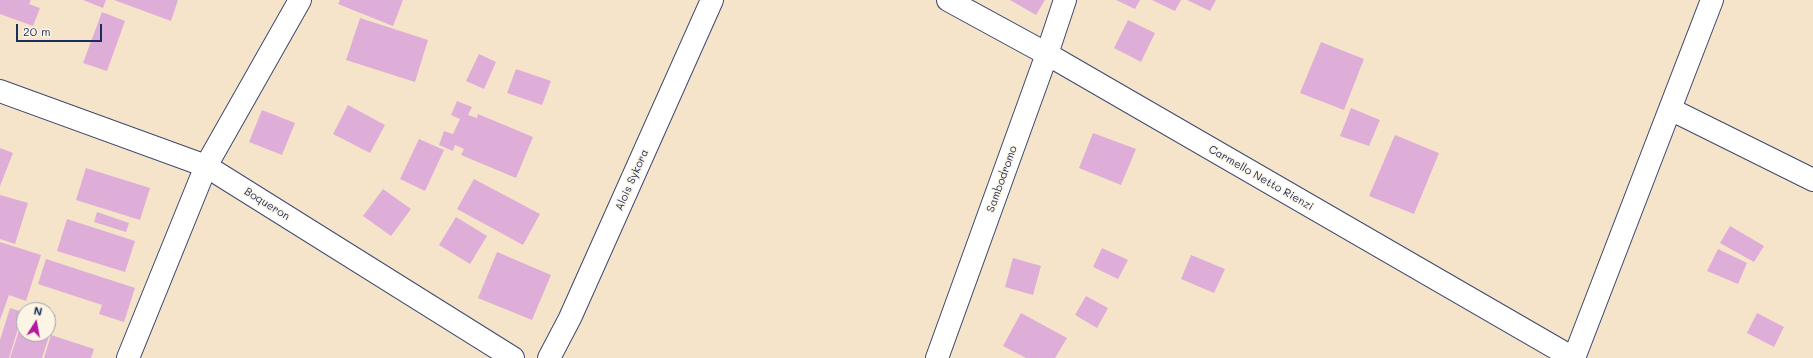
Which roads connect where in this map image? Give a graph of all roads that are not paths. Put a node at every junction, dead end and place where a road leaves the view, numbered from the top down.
1 (300, 0) edge
2 (712, 0) edge
3 (948, 0) edge
4 (1065, 0) edge
5 (1712, 0) edge
6 (1047, 54) junction
7 (0, 91) edge
8 (1670, 109) junction
9 (206, 166) junction
10 (1813, 180) edge
11 (128, 358) edge
12 (514, 358) edge
13 (549, 358) edge
14 (937, 358) edge
15 (1573, 358) edge

1 - 9 street
2 - 13 street, Alois Sykora
3 - 6 street, Carmello Netto Rienzi
4 - 6 street, Sambodromo
5 - 8 street
6 - 14 street, Sambodromo
6 - 15 street, Carmello Netto Rienzi
7 - 9 street, Boqueron
8 - 10 street
8 - 15 street
9 - 11 street
9 - 12 street, Boqueron

